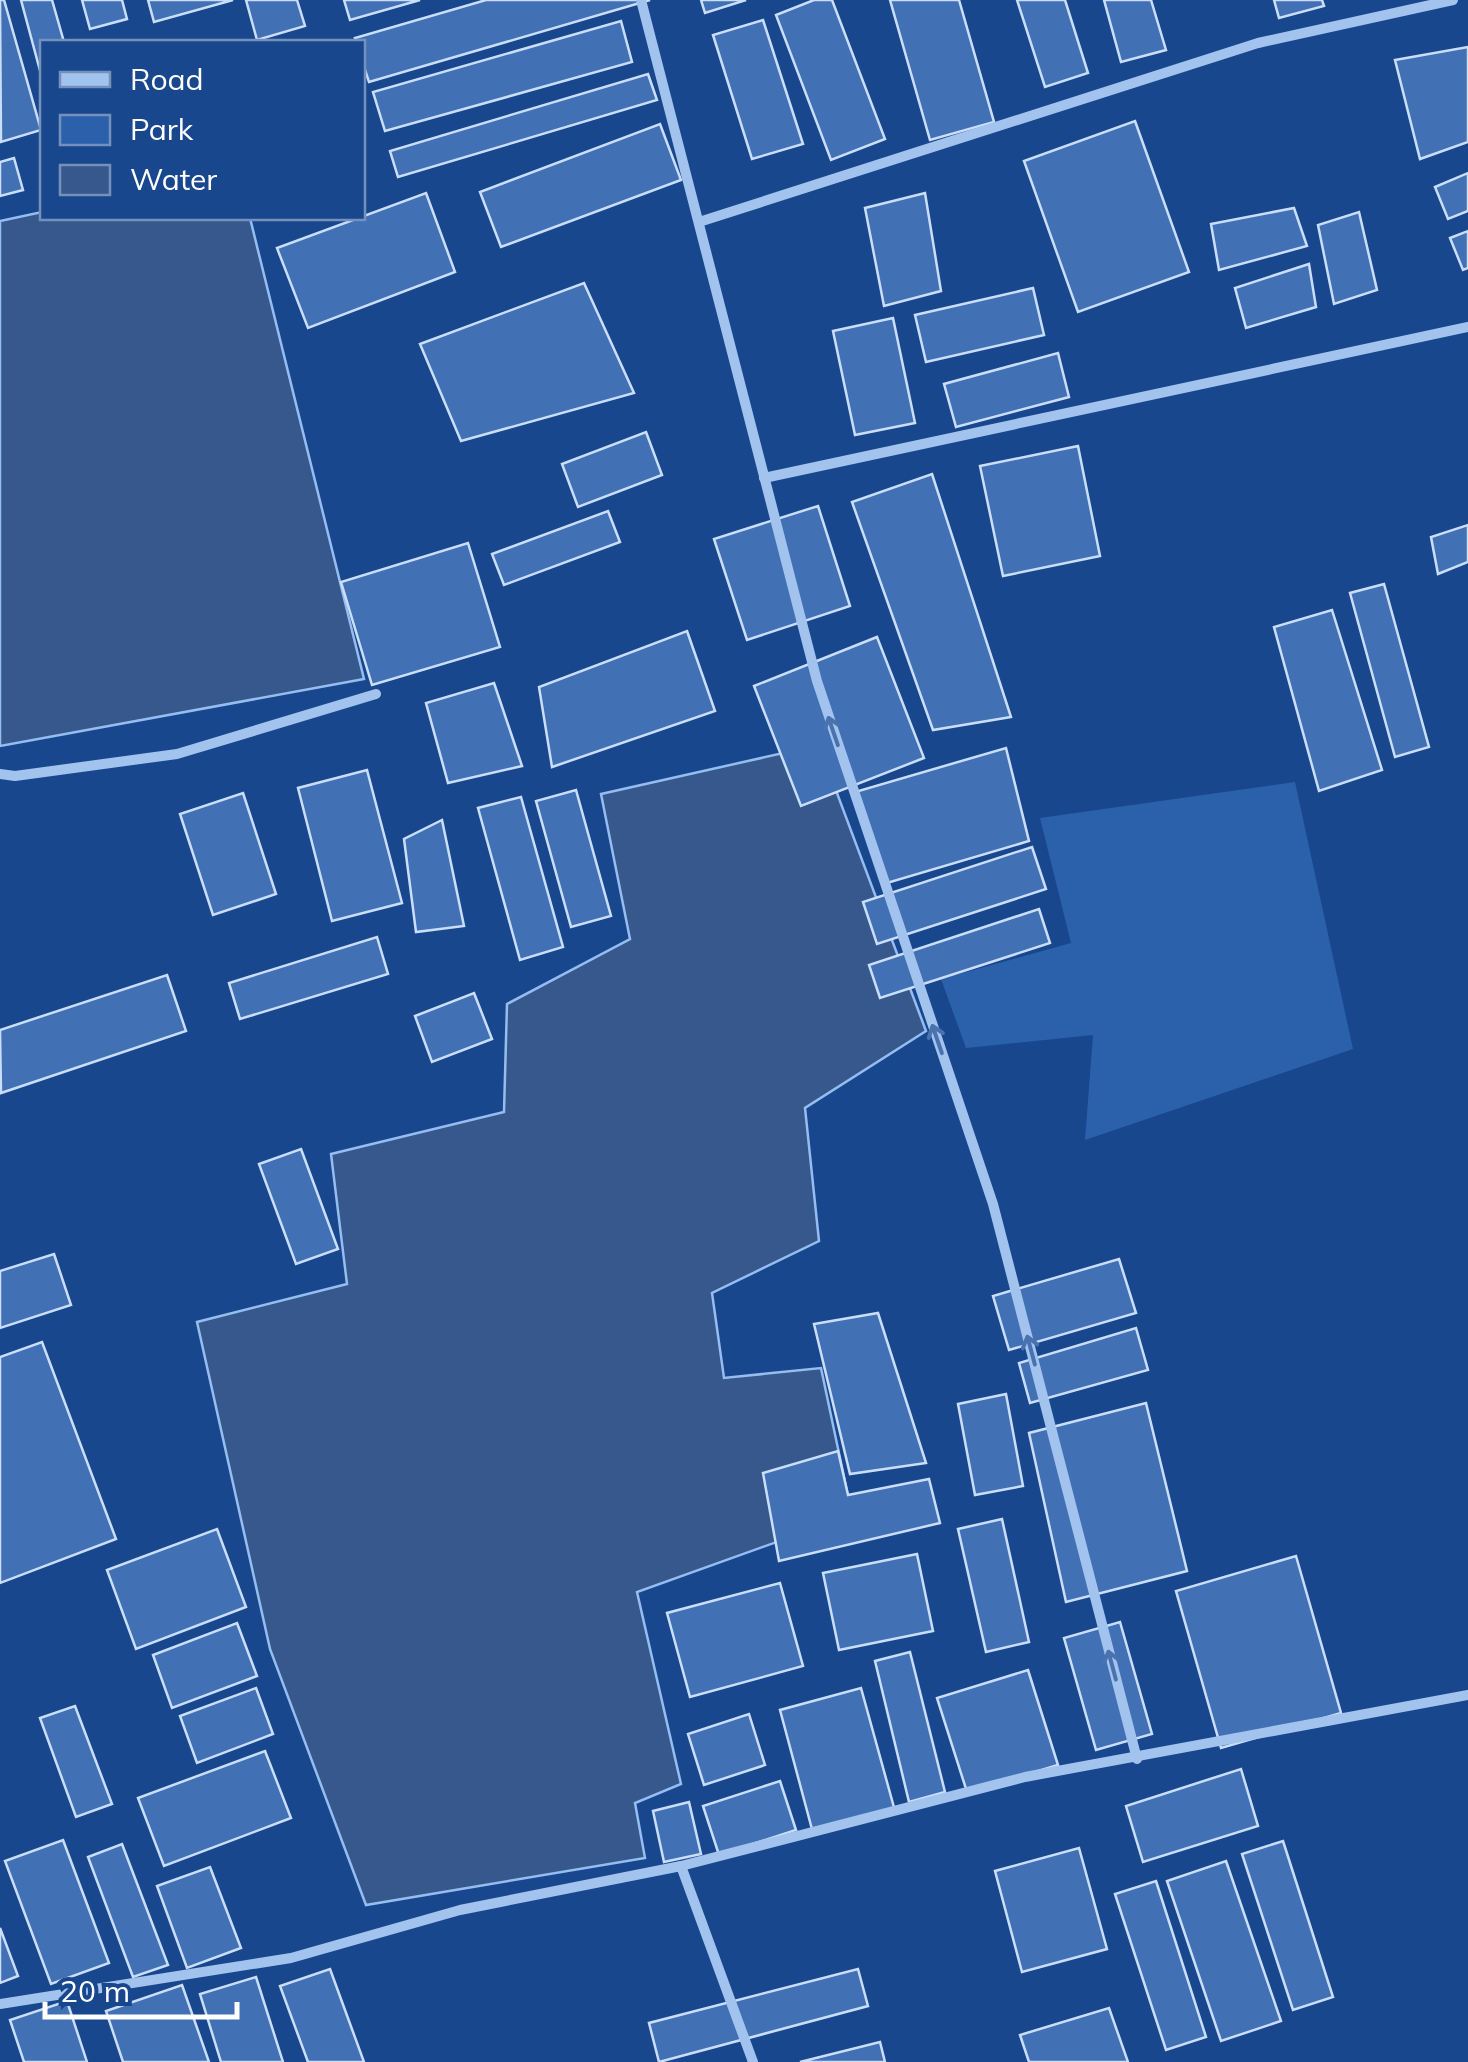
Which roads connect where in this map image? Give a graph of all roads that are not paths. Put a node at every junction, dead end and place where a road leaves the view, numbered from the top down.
1 (641, 0) edge
2 (1453, 0) edge
3 (698, 222) junction
4 (1468, 327) edge
5 (764, 478) junction
6 (376, 694) dead end
7 (0, 774) edge
8 (1468, 1696) edge
9 (1137, 1759) junction
10 (681, 1866) junction
11 (0, 2004) edge
12 (753, 2062) edge

1 - 3 street
2 - 3 street
3 - 5 street
4 - 5 street
9 -> 5 street
6 - 7 street
8 - 9 street
9 - 10 street
10 - 11 street
10 - 12 street

